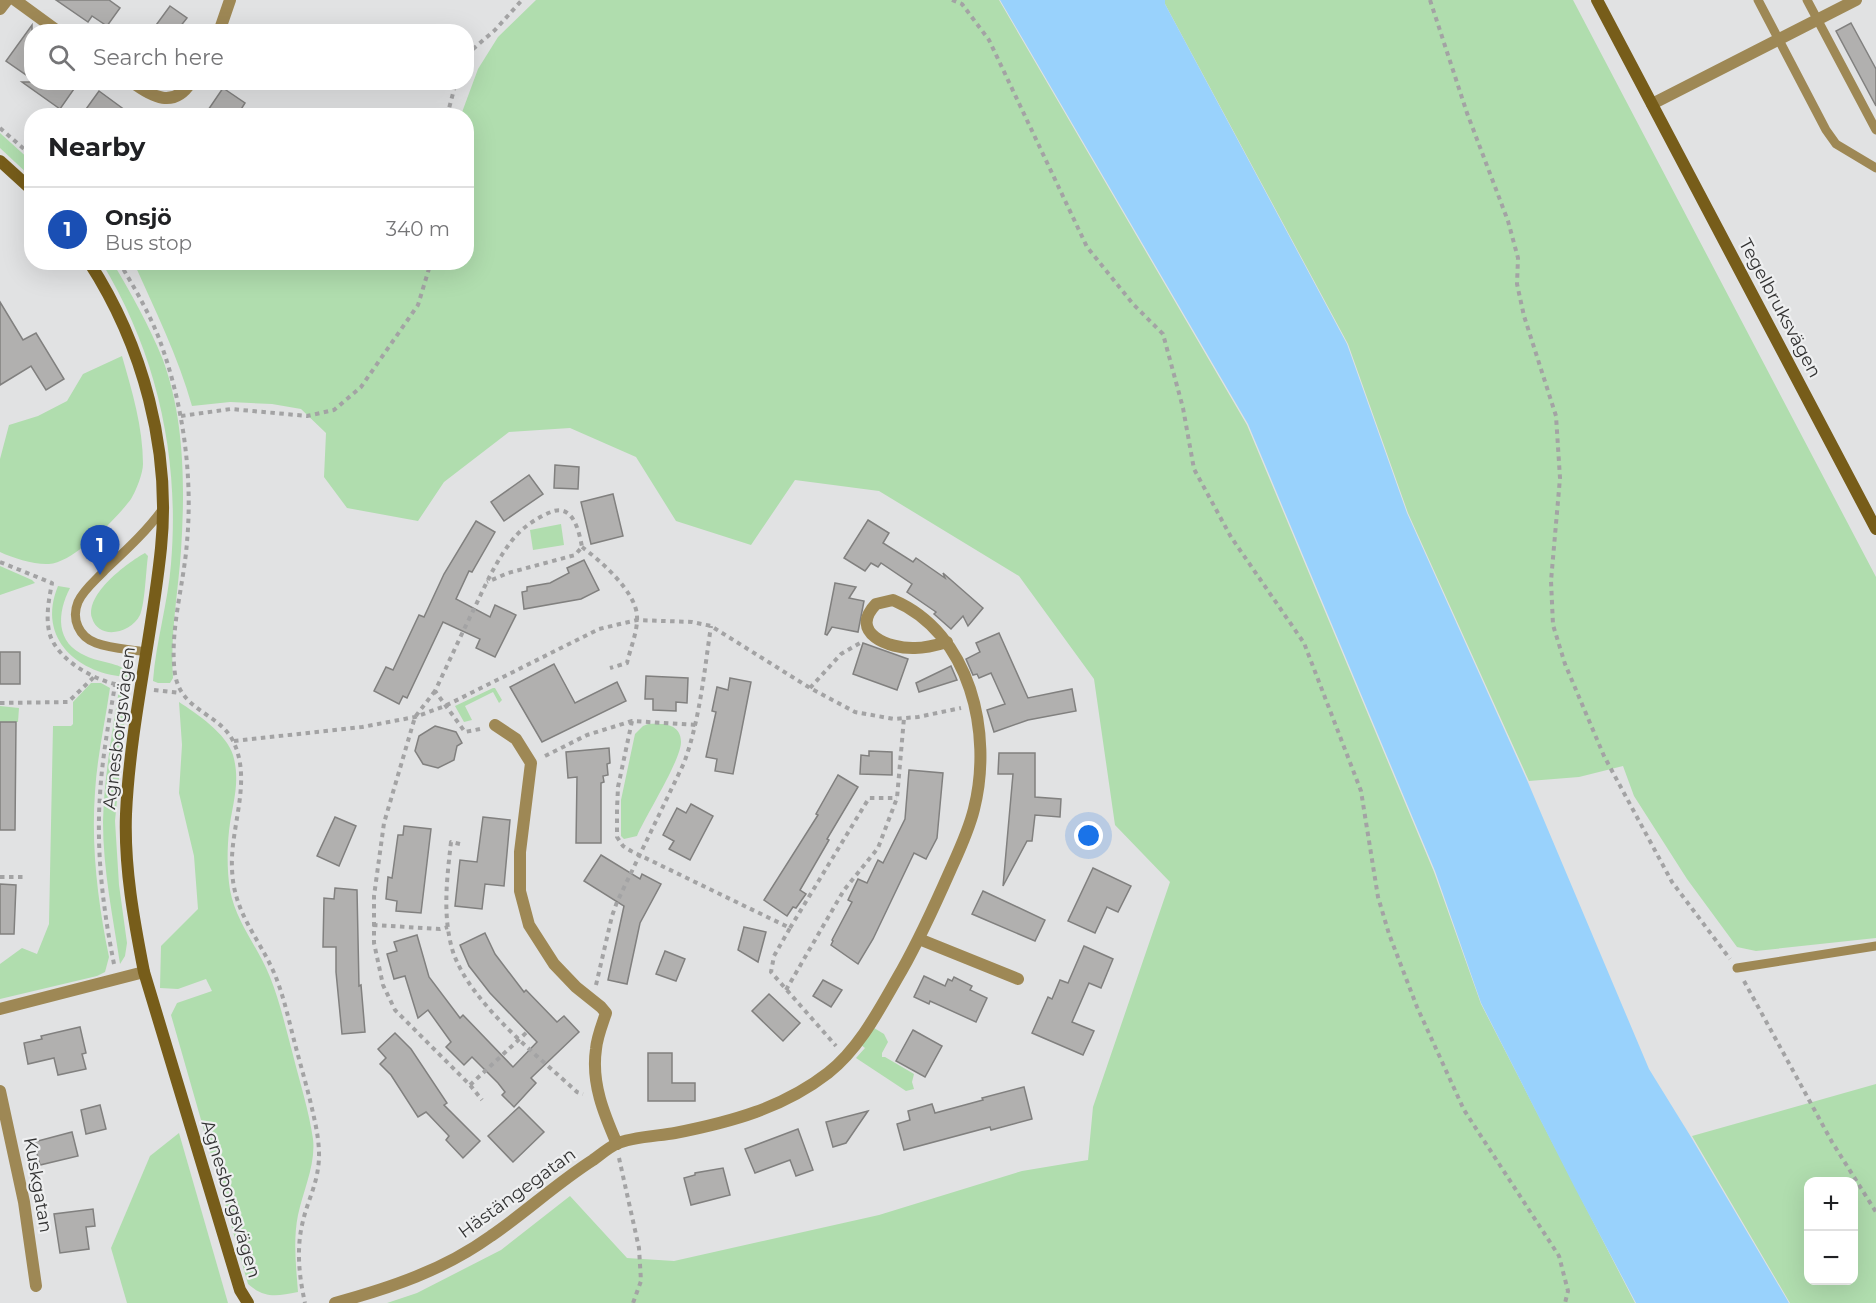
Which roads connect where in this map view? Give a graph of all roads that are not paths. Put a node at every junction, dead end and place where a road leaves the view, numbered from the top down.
1 (7, 0) edge
2 (15, 0) edge
3 (230, 0) edge
4 (1597, 0) edge
5 (1758, 0) edge
6 (1807, 0) edge
7 (1856, 0) edge
8 (0, 9) edge
9 (1817, 20) junction
10 (48, 24) edge
11 (222, 24) edge
12 (1778, 39) junction
13 (143, 90) edge
14 (186, 90) edge
15 (1652, 104) junction
16 (1876, 130) edge
17 (0, 161) edge
18 (1876, 168) edge
19 (24, 183) edge
20 (94, 270) edge
21 (162, 510) junction
22 (1876, 529) edge
23 (947, 642) junction
24 (146, 651) junction
25 (495, 725) road end
26 (919, 939) junction
27 (1876, 946) edge
28 (1737, 968) road end
29 (144, 972) junction
30 (1018, 979) dead end
31 (0, 1009) edge
32 (0, 1091) edge
33 (617, 1144) junction
34 (36, 1286) dead end
35 (248, 1303) edge
36 (334, 1303) edge

1 - 8 street
2 - 10 street
3 - 11 street
4 - 15 street, Tegelbruksvägen
5 - 12 lane
6 - 9 lane
7 - 9 street
9 - 12 street
9 - 16 lane
12 - 15 street
12 - 18 lane
13 - 14 street
15 - 22 street, Tegelbruksvägen
17 - 19 street
20 - 21 street, Agnesborgsvägen
21 - 24 street, Agnesborgsvägen
21 - 24 lane
23 - 23 street, Hästängegatan
23 - 26 street, Hästängegatan
24 - 29 street, Agnesborgsvägen
25 - 33 street
26 - 30 street
26 - 33 street, Hästängegatan
27 - 28 lane
29 - 31 street
29 - 35 street, Agnesborgsvägen
32 - 34 street, Kuskgatan
33 - 36 street, Hästängegatan

